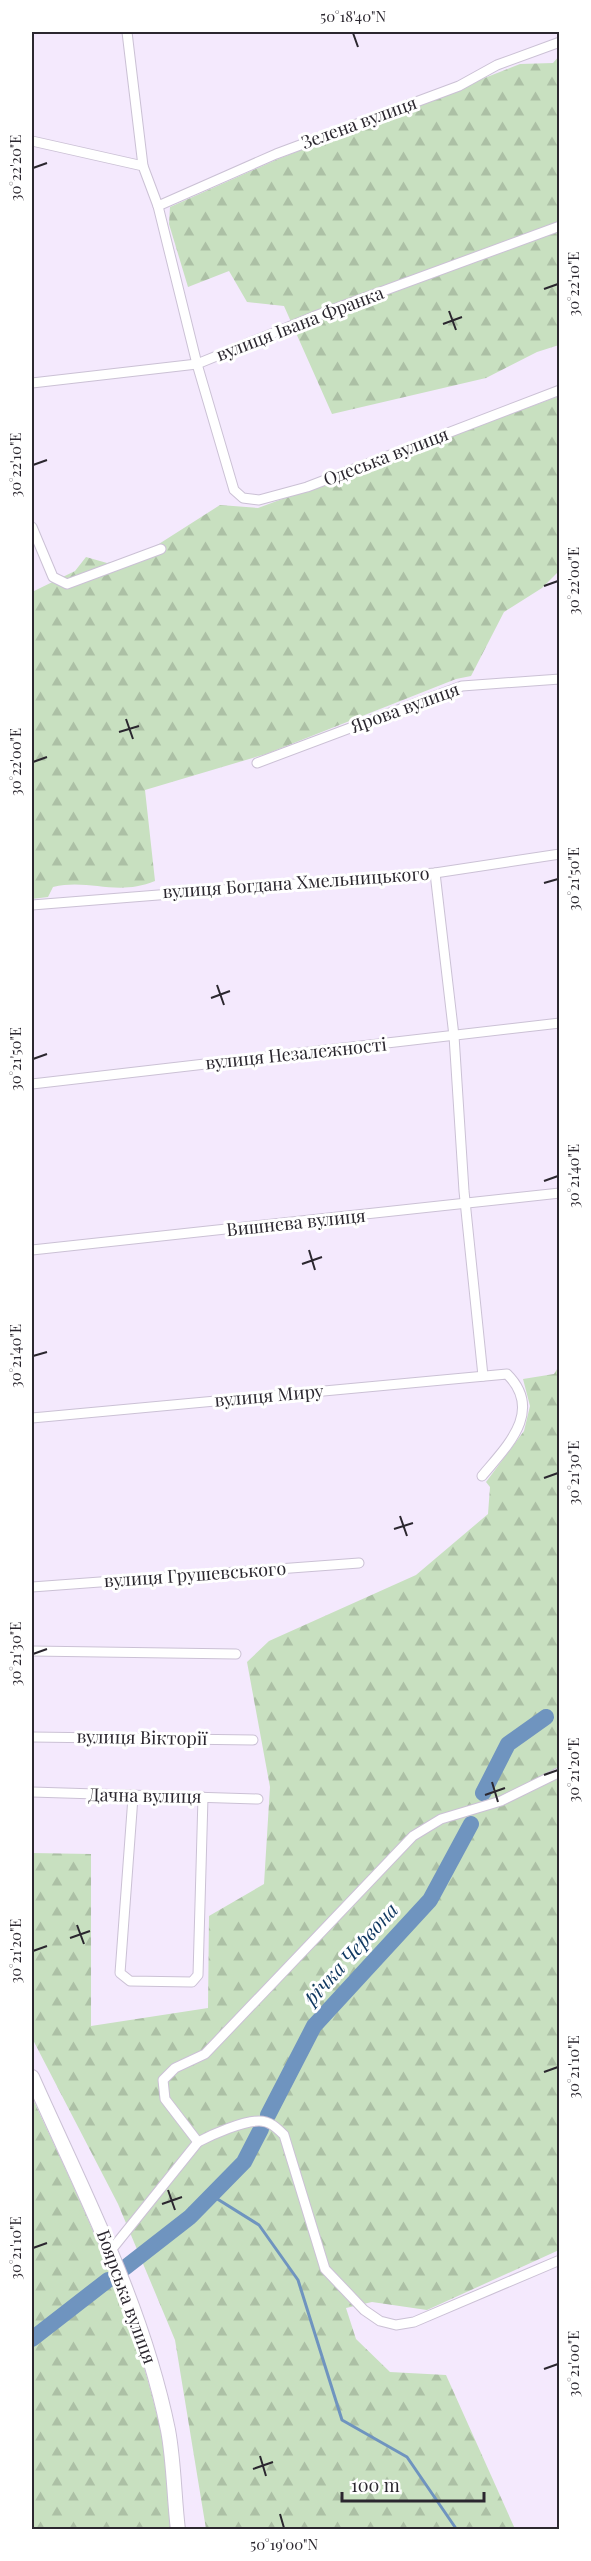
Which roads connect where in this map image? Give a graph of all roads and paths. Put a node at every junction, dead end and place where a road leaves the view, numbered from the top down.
1 (126, 32) edge
2 (560, 42) edge
3 (32, 141) edge
4 (142, 166) junction
5 (158, 206) junction
6 (560, 226) edge
7 (197, 364) junction
8 (32, 383) edge
9 (560, 390) edge
10 (32, 527) edge
11 (161, 549) dead end
12 (560, 680) edge
13 (257, 763) dead end
14 (560, 854) edge
15 (435, 873) junction
16 (32, 905) edge
17 (560, 1023) edge
18 (454, 1036) junction
19 (32, 1083) edge
20 (560, 1194) edge
21 (466, 1205) junction
22 (32, 1250) edge
23 (483, 1376) junction
24 (32, 1418) edge
25 (482, 1476) dead end
26 (359, 1563) dead end
27 (32, 1587) edge
28 (32, 1651) edge
29 (236, 1654) dead end
30 (32, 1737) edge
31 (253, 1740) dead end
32 (560, 1772) edge
33 (32, 1792) edge
34 (133, 1797) junction
35 (203, 1797) junction
36 (258, 1799) dead end
37 (32, 2077) edge
38 (198, 2142) junction
39 (112, 2249) junction
40 (560, 2260) edge
41 (178, 2529) edge

1 - 4 street
2 - 5 street, Зелена вулиця
3 - 4 street
4 - 5 street
5 - 7 street
6 - 7 street, вулиця Івана Франка
7 - 8 street, вулиця Івана Франка
7 - 9 street, Одеська вулиця
10 - 11 street
12 - 13 street, Ярова вулиця
14 - 15 street, вулиця Богдана Хмельницького
15 - 16 street, вулиця Богдана Хмельницького
15 - 18 street
17 - 18 street, вулиця Незалежності
18 - 19 street, вулиця Незалежності
18 - 21 street
20 - 21 street, Вишнева вулиця
21 - 22 street, Вишнева вулиця
21 - 23 street
23 - 24 street, вулиця Миру
23 - 25 street, вулиця Миру
26 - 27 street, вулиця Грушевського
28 - 29 street
30 - 31 street, вулиця Вікторії
32 - 38 street
33 - 34 street, Дачна вулиця
34 - 35 street, Дачна вулиця
34 - 35 street
35 - 36 street, Дачна вулиця
37 - 39 street, Боярська вулиця
38 - 39 street
38 - 40 street
39 - 41 street, Боярська вулиця

